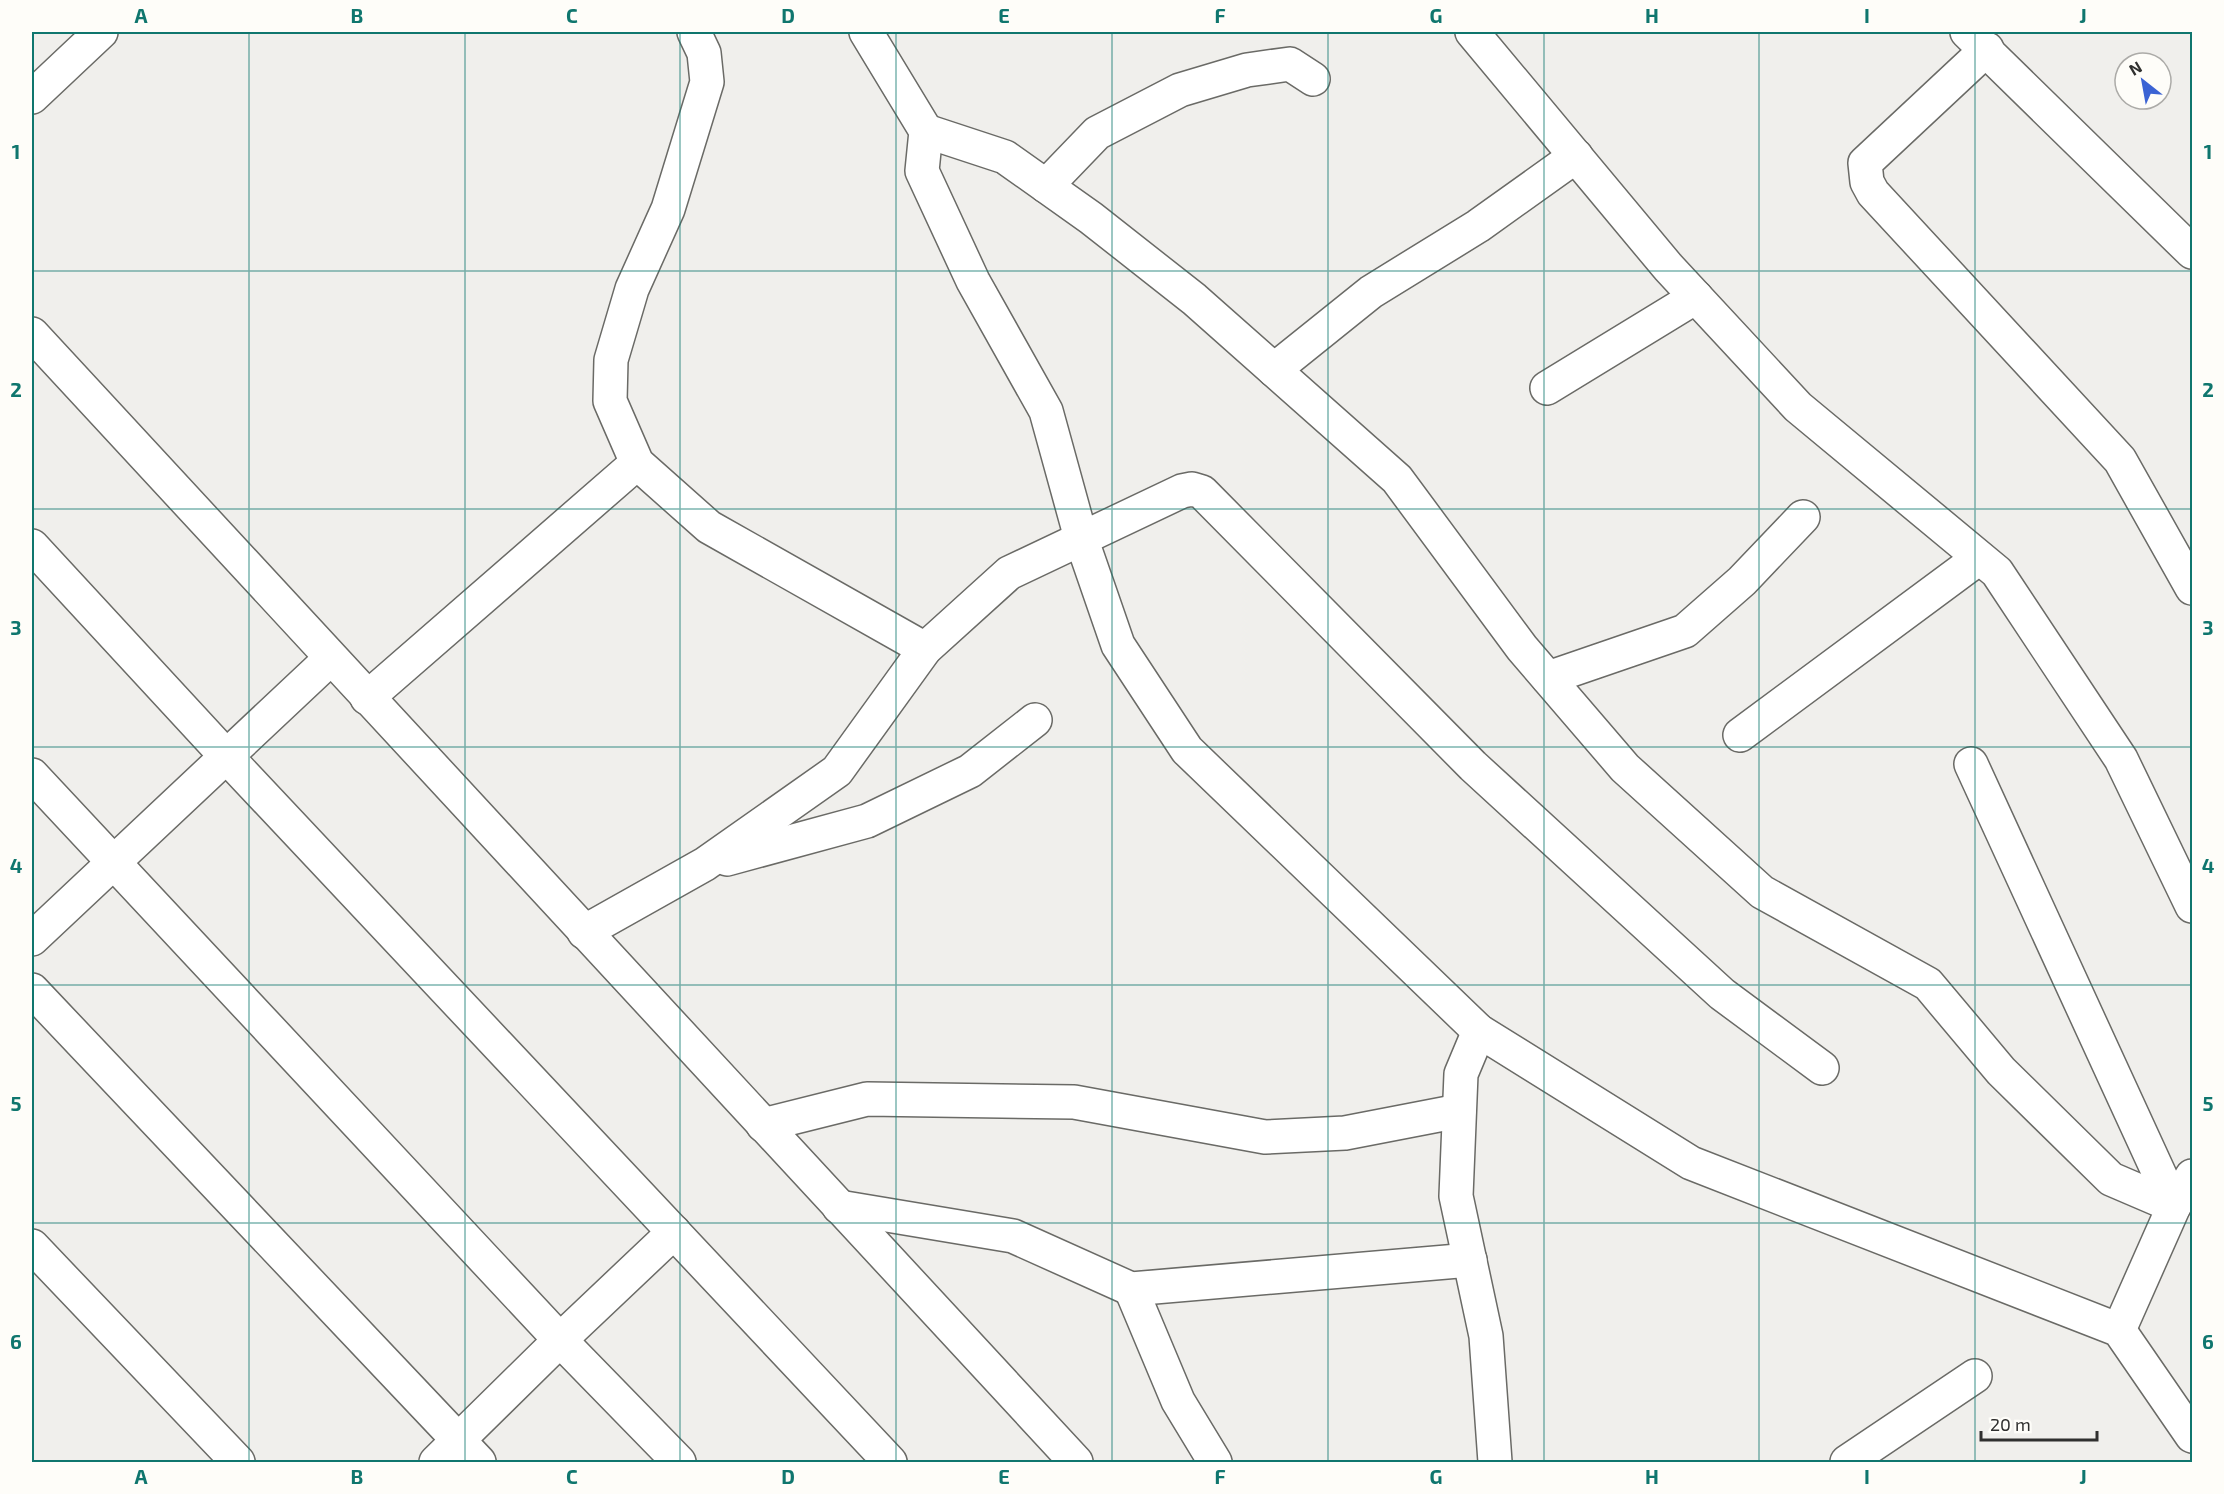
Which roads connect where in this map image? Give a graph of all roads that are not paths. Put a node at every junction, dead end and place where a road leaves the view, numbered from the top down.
1 (100, 32) edge
2 (694, 32) edge
3 (866, 32) edge
4 (1472, 32) edge
5 (1977, 40) edge
6 (1313, 79) dead end
7 (32, 97) edge
8 (926, 131) junction
9 (1576, 156) junction
10 (1046, 186) junction
11 (2188, 240) edge
12 (1696, 297) junction
13 (32, 334) edge
14 (1274, 370) junction
15 (1547, 388) dead end
16 (637, 463) junction
17 (1803, 517) dead end
18 (1081, 538) junction
19 (32, 546) edge
20 (1979, 558) junction
21 (2189, 573) edge
22 (925, 649) junction
23 (330, 658) junction
24 (1548, 678) junction
25 (367, 698) junction
26 (1035, 720) dead end
27 (1740, 735) dead end
28 (226, 756) junction
29 (1971, 764) dead end
30 (32, 775) edge
31 (114, 862) junction
32 (705, 864) junction
33 (2193, 906) edge
34 (584, 932) junction
35 (32, 939) edge
36 (32, 990) edge
37 (1479, 1031) junction
38 (1822, 1068) dead end
39 (1459, 1111) junction
40 (763, 1125) junction
41 (2193, 1176) edge
42 (839, 1206) junction
43 (2174, 1206) junction
44 (674, 1232) junction
45 (32, 1246) edge
46 (1470, 1260) junction
47 (1131, 1289) junction
48 (2119, 1330) junction
49 (560, 1340) junction
50 (1975, 1376) dead end
51 (2193, 1436) edge
52 (458, 1455) edge
53 (238, 1462) edge
54 (679, 1462) edge
55 (890, 1462) edge
56 (1076, 1462) edge
57 (1215, 1462) edge
58 (1494, 1462) edge
59 (1847, 1462) edge

1 - 7 street
2 - 16 street
3 - 8 street
4 - 9 street
5 - 11 street
5 - 21 street
6 - 10 street
8 - 10 street
8 - 18 street
9 - 12 street
9 - 14 street
10 - 14 street
12 - 15 street
12 - 20 street
13 - 23 street
14 - 24 street
16 - 22 street
16 - 25 street
17 - 24 street
18 - 22 street
18 - 37 street
18 - 38 street
19 - 28 street
20 - 27 street
20 - 33 street
22 - 32 street
23 - 25 street
23 - 28 street
24 - 43 street
25 - 34 street
26 - 32 street
28 - 31 street
28 - 44 street
29 - 43 street
30 - 31 street
31 - 35 street
31 - 49 street
32 - 34 street
34 - 40 street
36 - 52 street
37 - 39 street
37 - 48 street
39 - 40 street
39 - 46 street
40 - 42 street
41 - 43 street
42 - 47 street
42 - 56 street
43 - 48 street
44 - 49 street
44 - 55 street
45 - 53 street
46 - 47 street
46 - 58 street
47 - 57 street
48 - 51 street
49 - 52 street
49 - 54 street
50 - 59 street

